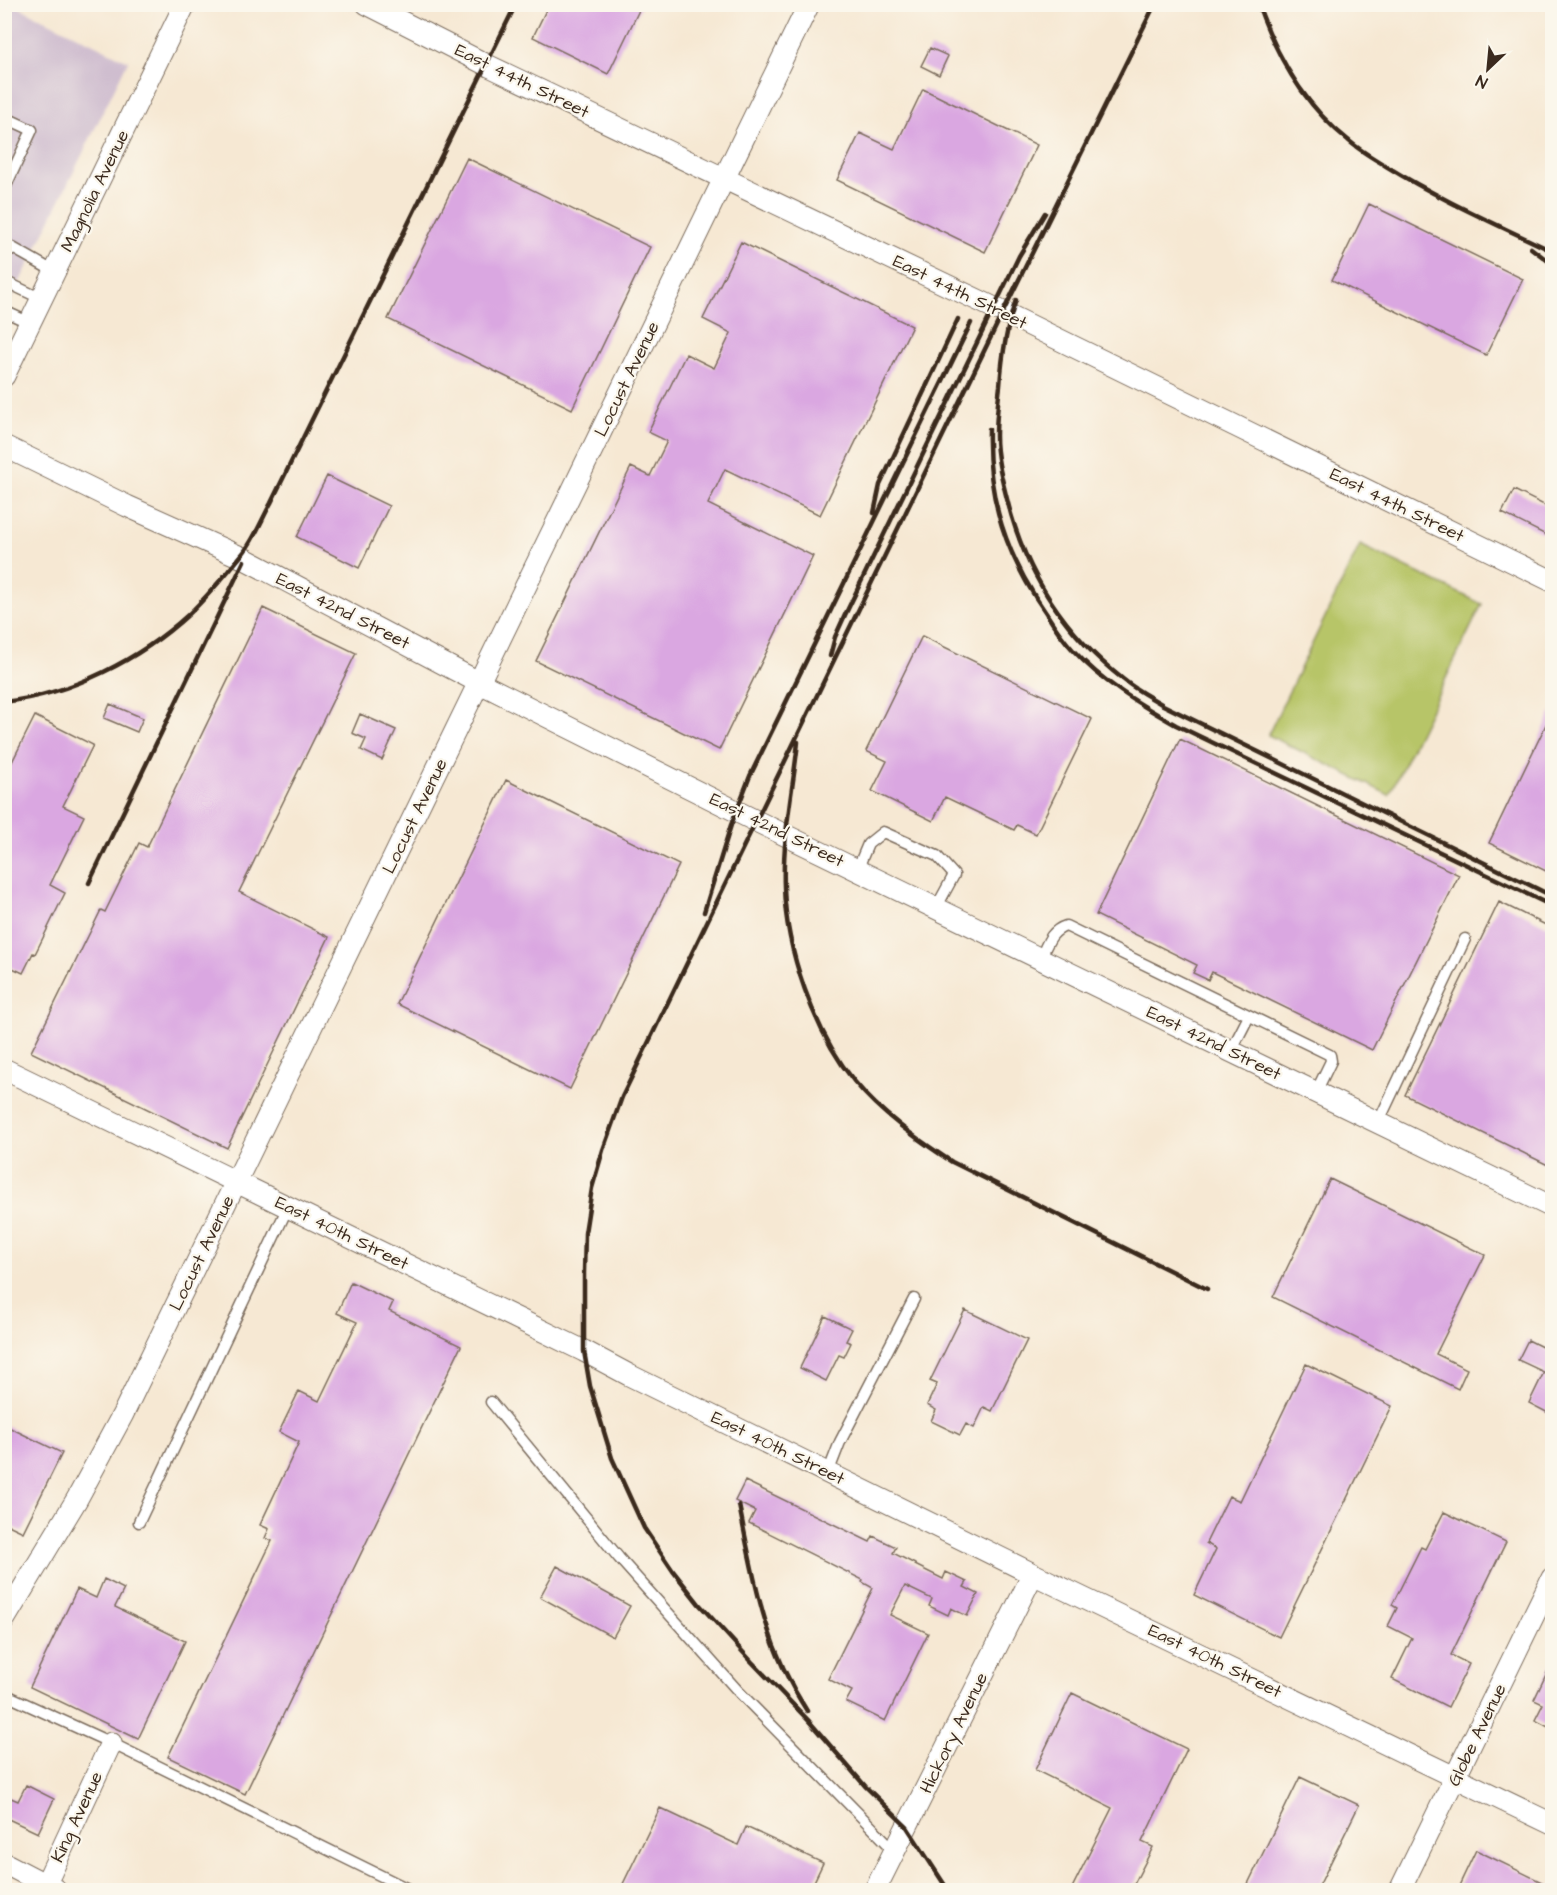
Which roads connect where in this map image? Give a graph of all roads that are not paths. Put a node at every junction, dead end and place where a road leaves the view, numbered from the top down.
1 (185, 4) edge
2 (368, 4) edge
3 (809, 4) edge
4 (4, 117) edge
5 (724, 179) junction
6 (4, 190) edge
7 (4, 243) edge
8 (55, 272) junction
9 (4, 281) edge
10 (42, 299) junction
11 (4, 311) edge
12 (30, 323) junction
13 (4, 376) edge
14 (4, 446) edge
15 (1552, 581) edge
16 (480, 683) junction
17 (857, 870) junction
18 (936, 908) junction
19 (1465, 939) dead end
20 (1040, 959) junction
21 (1249, 1016) junction
22 (1231, 1052) junction
23 (4, 1069) edge
24 (1316, 1092) junction
25 (1378, 1123) junction
26 (236, 1182) junction
27 (288, 1207) junction
28 (1552, 1207) edge
29 (914, 1299) dead end
30 (491, 1402) dead end
31 (828, 1473) junction
32 (139, 1522) dead end
33 (1034, 1574) junction
34 (1552, 1578) edge
35 (4, 1620) edge
36 (4, 1694) edge
37 (111, 1743) junction
38 (1457, 1777) junction
39 (1552, 1824) edge
40 (895, 1851) junction
41 (4, 1863) edge
42 (49, 1889) edge
43 (410, 1890) edge
44 (875, 1890) edge
45 (1400, 1890) edge

1 - 8 street, Magnolia Avenue
2 - 5 street, East 44th Street
3 - 5 street, Locust Avenue
4 - 6 lane
5 - 15 street, East 44th Street
5 - 16 street, Locust Avenue
7 - 8 lane
8 - 10 street, Magnolia Avenue
9 - 10 lane
10 - 12 street, Magnolia Avenue
11 - 12 lane
12 - 13 street, Magnolia Avenue
14 - 16 street, East 42nd Street
16 - 17 street, East 42nd Street
16 - 26 street, Locust Avenue
17 - 18 street, East 42nd Street
17 - 18 lane
18 - 20 street, East 42nd Street
19 - 25 lane
20 - 21 lane
20 - 22 street, East 42nd Street
21 - 22 lane
21 - 24 lane
22 - 24 street, East 42nd Street
23 - 26 street, East 40th Street
24 - 25 street, East 42nd Street
25 - 28 street, East 42nd Street
26 - 27 street, East 40th Street
26 - 35 street, Locust Avenue
27 - 31 street, East 40th Street
27 - 32 lane
29 - 31 lane
30 - 40 lane
31 - 33 street, East 40th Street
33 - 38 street, East 40th Street
33 - 40 street, Hickory Avenue
34 - 38 street, Globe Avenue
36 - 37 lane
37 - 42 street, King Avenue
37 - 43 lane
38 - 39 street, East 40th Street
38 - 45 street, Globe Avenue
40 - 44 street, Hickory Avenue
41 - 42 street

